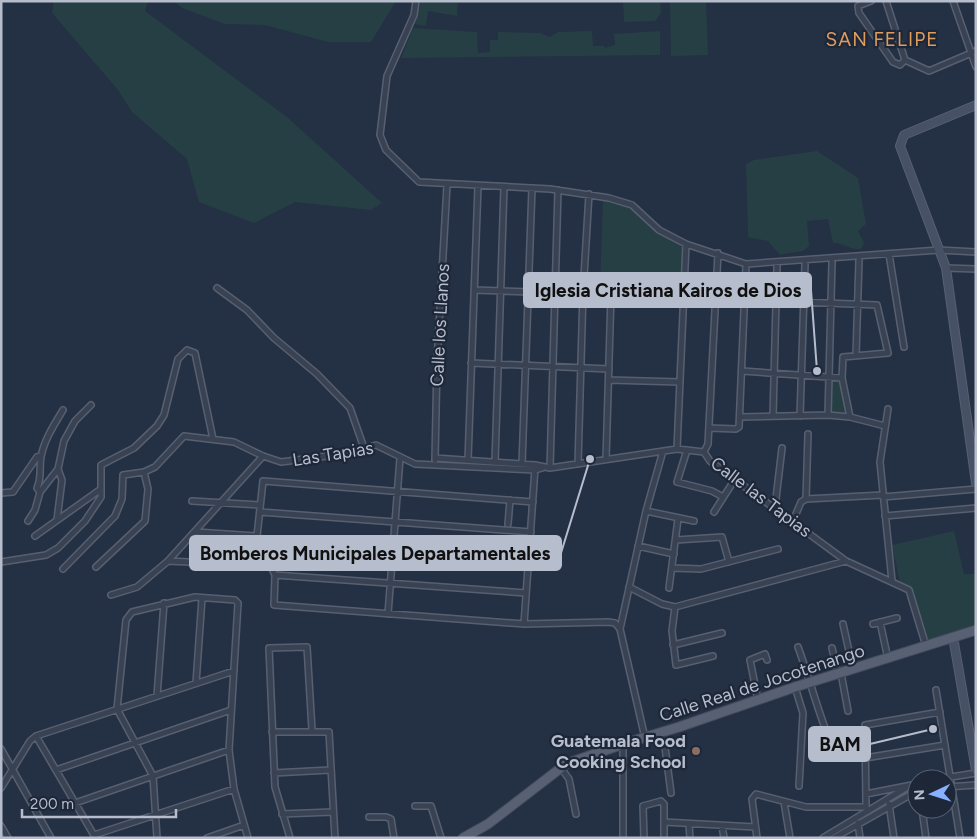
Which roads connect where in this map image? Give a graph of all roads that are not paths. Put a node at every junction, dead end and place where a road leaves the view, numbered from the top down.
1 (416, 1) edge
2 (871, 1) edge
3 (886, 1) edge
4 (953, 1) edge
5 (973, 52) edge
6 (906, 60) junction
7 (976, 66) edge
8 (976, 105) edge
9 (447, 184) junction
10 (478, 186) junction
11 (504, 187) junction
12 (532, 188) junction
13 (558, 190) junction
14 (589, 194) junction
15 (686, 244) junction
16 (939, 250) junction
17 (976, 252) edge
18 (718, 253) junction
19 (888, 254) junction
20 (859, 260) dead end
21 (832, 262) dead end
22 (746, 264) junction
23 (806, 264) dead end
24 (777, 265) dead end
25 (946, 268) junction
26 (976, 269) edge
27 (217, 288) dead end
28 (474, 290) junction
29 (501, 291) junction
30 (528, 292) junction
31 (556, 293) junction
32 (583, 293) junction
33 (611, 295) junction
34 (684, 298) junction
35 (746, 300) junction
36 (776, 301) junction
37 (804, 302) junction
38 (831, 303) junction
39 (858, 304) junction
40 (904, 347) dead end
41 (856, 355) junction
42 (471, 363) junction
43 (499, 364) junction
44 (526, 365) junction
45 (554, 366) junction
46 (580, 367) junction
47 (609, 369) junction
48 (742, 371) junction
49 (774, 373) junction
50 (802, 375) junction
51 (829, 377) junction
52 (842, 378) junction
53 (609, 380) junction
54 (680, 382) junction
55 (91, 404) dead end
56 (888, 409) dead end
57 (63, 410) dead end
58 (828, 415) junction
59 (773, 416) junction
60 (800, 416) junction
61 (740, 417) junction
62 (850, 417) junction
63 (885, 426) junction
64 (709, 428) junction
65 (808, 434) dead end
66 (214, 439) junction
67 (364, 448) junction
68 (782, 448) dead end
69 (678, 449) junction
70 (687, 450) junction
71 (664, 451) junction
72 (704, 452) junction
73 (41, 456) junction
74 (263, 456) junction
75 (400, 458) junction
76 (435, 458) junction
77 (606, 459) junction
78 (468, 460) junction
79 (495, 462) junction
80 (522, 464) junction
81 (578, 464) junction
82 (974, 465) edge
83 (434, 466) junction
84 (58, 468) junction
85 (535, 468) junction
86 (542, 468) joint
87 (550, 468) junction
88 (144, 472) junction
89 (735, 479) junction
90 (976, 483) edge
91 (101, 489) junction
92 (976, 489) edge
93 (40, 492) junction
94 (397, 492) junction
95 (1, 493) edge
96 (883, 496) junction
97 (723, 497) junction
98 (806, 499) junction
99 (510, 500) junction
100 (192, 501) dead end
101 (533, 502) junction
102 (221, 504) junction
103 (260, 505) junction
104 (775, 507) junction
105 (976, 508) edge
106 (646, 511) junction
107 (260, 512) junction
108 (714, 512) dead end
109 (885, 516) junction
110 (678, 519) junction
111 (57, 520) junction
112 (28, 521) dead end
113 (694, 521) dead end
114 (793, 521) junction
115 (394, 522) junction
116 (508, 524) dead end
117 (196, 532) junction
118 (531, 532) junction
119 (35, 536) dead end
120 (258, 536) junction
121 (676, 540) junction
122 (261, 542) junction
123 (638, 546) junction
124 (778, 549) dead end
125 (392, 552) junction
126 (674, 554) junction
127 (168, 561) junction
128 (846, 561) junction
129 (1, 562) edge
130 (528, 562) junction
131 (729, 562) junction
132 (271, 566) junction
133 (96, 567) dead end
134 (672, 568) junction
135 (63, 569) dead end
136 (275, 575) junction
137 (892, 581) junction
138 (390, 583) junction
139 (629, 587) junction
140 (669, 588) dead end
141 (526, 593) junction
142 (111, 595) dead end
143 (202, 598) junction
144 (164, 603) junction
145 (675, 606) junction
146 (388, 614) junction
147 (897, 618) dead end
148 (880, 622) junction
149 (524, 624) junction
150 (843, 624) dead end
151 (873, 624) dead end
152 (620, 629) junction
153 (976, 630) edge
154 (722, 633) dead end
155 (953, 637) junction
156 (673, 644) junction
157 (926, 646) junction
158 (798, 647) dead end
159 (832, 648) dead end
160 (713, 656) dead end
161 (888, 659) junction
162 (767, 660) dead end
163 (853, 670) junction
164 (234, 671) junction
165 (840, 674) junction
166 (811, 682) junction
167 (196, 683) junction
168 (795, 687) junction
169 (936, 690) dead end
170 (157, 696) junction
171 (758, 700) junction
172 (117, 709) junction
173 (231, 710) junction
174 (848, 711) dead end
175 (940, 712) junction
176 (312, 730) junction
177 (272, 732) junction
178 (662, 732) junction
179 (36, 736) junction
180 (645, 738) junction
181 (137, 742) junction
182 (623, 744) junction
183 (945, 745) junction
184 (1, 749) edge
185 (229, 750) junction
186 (834, 751) dead end
187 (866, 758) junction
188 (561, 768) junction
189 (945, 769) edge
190 (13, 770) junction
191 (56, 770) junction
192 (330, 770) junction
193 (976, 771) edge
194 (274, 773) junction
195 (957, 775) edge
196 (153, 776) junction
197 (976, 785) edge
198 (799, 786) dead end
199 (907, 786) edge
200 (957, 786) edge
201 (907, 787) edge
202 (1, 788) edge
203 (234, 789) junction
204 (671, 793) dead end
205 (866, 794) junction
206 (907, 796) edge
207 (888, 798) junction
208 (784, 802) junction
209 (75, 803) junction
210 (415, 806) dead end
211 (889, 806) junction
212 (867, 809) junction
213 (332, 812) junction
214 (282, 814) junction
215 (576, 814) dead end
216 (155, 816) junction
217 (369, 817) dead end
218 (923, 819) edge
219 (956, 819) edge
220 (664, 822) junction
221 (858, 822) junction
222 (244, 825) junction
223 (688, 825) junction
224 (1, 826) edge
225 (722, 826) junction
226 (755, 828) junction
227 (95, 837) edge
228 (825, 837) edge
229 (8, 838) edge
230 (51, 838) edge
231 (157, 838) edge
232 (207, 838) edge
233 (248, 838) edge
234 (290, 838) edge
235 (335, 838) edge
236 (394, 838) edge
237 (441, 838) edge
238 (463, 838) edge
239 (622, 838) edge
240 (644, 838) edge
241 (664, 838) edge
242 (690, 838) edge
243 (724, 838) edge
244 (757, 838) edge
245 (790, 838) edge
246 (834, 838) edge
247 (860, 838) edge
248 (894, 838) edge
249 (926, 838) edge
250 (960, 838) edge

1 - 9 street
2 - 6 street
3 - 6 street
4 - 5 street
5 - 6 street
5 - 7 street
8 - 16 street
9 - 10 street
9 - 76 street, Calle los Llanos
10 - 11 street
10 - 28 street
11 - 12 street
11 - 29 street
12 - 13 street
12 - 30 street
13 - 14 street
13 - 31 street
14 - 15 street
14 - 32 street
15 - 18 street
15 - 34 street
16 - 17 street
16 - 19 street
16 - 25 street
18 - 22 street
18 - 64 street
19 - 22 street
19 - 40 street
20 - 39 street
21 - 38 street
22 - 35 street
23 - 37 street
24 - 36 street
25 - 26 street
25 - 82 street
27 - 67 street
28 - 29 street
28 - 42 street
29 - 30 street
29 - 43 street
30 - 31 street
30 - 44 street
31 - 32 street
31 - 45 street
32 - 33 street
32 - 46 street
33 - 34 street
33 - 47 street
34 - 54 street
35 - 36 street
35 - 48 street
36 - 37 street
36 - 49 street
37 - 38 street
37 - 50 street
38 - 39 street
38 - 51 street
39 - 41 street
39 - 41 street
41 - 52 street
42 - 43 street
42 - 78 street
43 - 44 street
43 - 79 street
44 - 45 street
44 - 80 street
45 - 46 street
45 - 87 street
46 - 47 street
46 - 81 street
47 - 53 street
48 - 49 street
48 - 61 street
49 - 50 street
49 - 59 street
50 - 51 street
50 - 60 street
51 - 52 street
51 - 58 street
52 - 62 street
53 - 54 street
53 - 77 street
54 - 69 street
55 - 84 street
56 - 63 street
57 - 73 street
58 - 60 street
58 - 62 street
59 - 60 street
59 - 61 street
61 - 64 street
62 - 63 street
63 - 96 street
64 - 72 street
65 - 98 street
66 - 74 street, Las Tapias
66 - 88 street, Las Tapias
66 - 91 street
67 - 74 street, Las Tapias
67 - 75 street, Las Tapias
68 - 104 street
69 - 70 street, Calle las Tapias
69 - 71 street, Calle las Tapias
70 - 72 street, Calle las Tapias
70 - 97 street
71 - 77 street, Calle las Tapias
71 - 106 street
72 - 89 street, Calle las Tapias
73 - 93 street
73 - 95 street
74 - 102 street
75 - 83 street, Las Tapias
75 - 94 street
76 - 78 street, Las Tapias
76 - 83 street, Calle los Llanos
77 - 81 street, Calle las Tapias
78 - 79 street, Las Tapias
79 - 80 street, Las Tapias
80 - 85 street, Las Tapias
81 - 87 street, Calle las Tapias
82 - 90 street
83 - 85 street, Las Tapias
84 - 93 street
84 - 111 street
85 - 86 street, Las Tapias
85 - 101 street
86 - 87 street, Calle las Tapias
88 - 133 street
88 - 135 street, Las Tapias
89 - 97 street
89 - 104 street, Calle las Tapias
91 - 111 street
91 - 129 street
92 - 96 street
93 - 112 street
94 - 99 street
94 - 103 street
94 - 115 street
96 - 98 street
96 - 109 street
97 - 108 street
98 - 114 street
99 - 101 street
99 - 116 street
100 - 102 street
101 - 118 street
102 - 103 street
102 - 117 street
103 - 107 street
104 - 114 street, Calle las Tapias
105 - 109 street
106 - 110 street
106 - 123 street
107 - 115 street
107 - 120 street
109 - 137 street
110 - 113 street
110 - 121 street
111 - 119 street
114 - 128 street, Calle las Tapias
115 - 118 street
115 - 125 street
117 - 120 street
117 - 127 street
118 - 130 street
120 - 122 street
121 - 126 street
121 - 131 street
122 - 125 street
122 - 132 street
123 - 126 street
123 - 139 street
124 - 131 street
125 - 130 street
125 - 138 street
126 - 134 street
127 - 132 street
127 - 142 street
128 - 137 street, Calle las Tapias
128 - 145 street
130 - 141 street
131 - 134 street
132 - 136 street
134 - 140 street
136 - 138 street
136 - 146 street
137 - 157 street, Calle las Tapias
138 - 141 street
138 - 146 street
139 - 145 street
139 - 152 street
141 - 149 street
143 - 144 street
143 - 164 street
143 - 167 street
144 - 170 street
144 - 172 street
145 - 156 street
146 - 149 street
147 - 148 street
148 - 151 street
148 - 161 street
149 - 152 street
150 - 163 street
152 - 180 street
153 - 155 main road, Calle Real de Jocotenango
154 - 156 street
155 - 157 main road, Calle Real de Jocotenango
155 - 193 street
156 - 160 street
157 - 161 main road, Calle Real de Jocotenango
158 - 166 street
159 - 165 street
161 - 163 main road, Calle Real de Jocotenango
162 - 171 street
163 - 165 main road, Calle Real de Jocotenango
164 - 167 street
164 - 173 street
165 - 166 main road, Calle Real de Jocotenango
165 - 174 street
166 - 168 main road, Calle Real de Jocotenango
166 - 186 street
167 - 170 street
168 - 171 main road, Calle Real de Jocotenango
168 - 198 street
169 - 175 street
170 - 172 street
171 - 178 main road, Calle Real de Jocotenango
172 - 179 street
172 - 181 street
173 - 181 street
173 - 185 street
175 - 183 street
175 - 187 street
176 - 177 street
176 - 177 street
176 - 192 street
177 - 194 street
178 - 180 main road, Calle Real de Jocotenango
178 - 204 street
179 - 190 street
179 - 191 street
180 - 182 main road, Calle Real de Jocotenango
181 - 191 street
181 - 196 street
182 - 188 main road, Calle Real de Jocotenango
182 - 239 street
183 - 187 street
183 - 189 street
184 - 190 street
185 - 196 street
185 - 203 street
187 - 205 street
188 - 215 street
188 - 238 main road, Calle Real de Jocotenango
190 - 202 street
190 - 230 street
191 - 209 street
192 - 194 street
192 - 213 street
193 - 195 street
194 - 214 street
196 - 209 street
196 - 216 street
197 - 200 street
199 - 205 street
201 - 207 street
203 - 216 street
203 - 222 street
205 - 212 street
206 - 211 street
207 - 211 street
207 - 212 street
208 - 212 street
208 - 226 street
208 - 245 street
209 - 227 street
210 - 237 street
211 - 221 street
211 - 248 street
212 - 221 street
213 - 214 street
213 - 235 street
214 - 234 street
216 - 227 street
216 - 231 street
217 - 236 street
218 - 249 street
219 - 250 street
220 - 223 street
220 - 240 street
220 - 241 street
221 - 228 street
221 - 246 street
221 - 247 street
222 - 232 street
222 - 233 street
223 - 225 street
223 - 242 street
224 - 229 street
225 - 226 street
225 - 243 street
226 - 244 street

